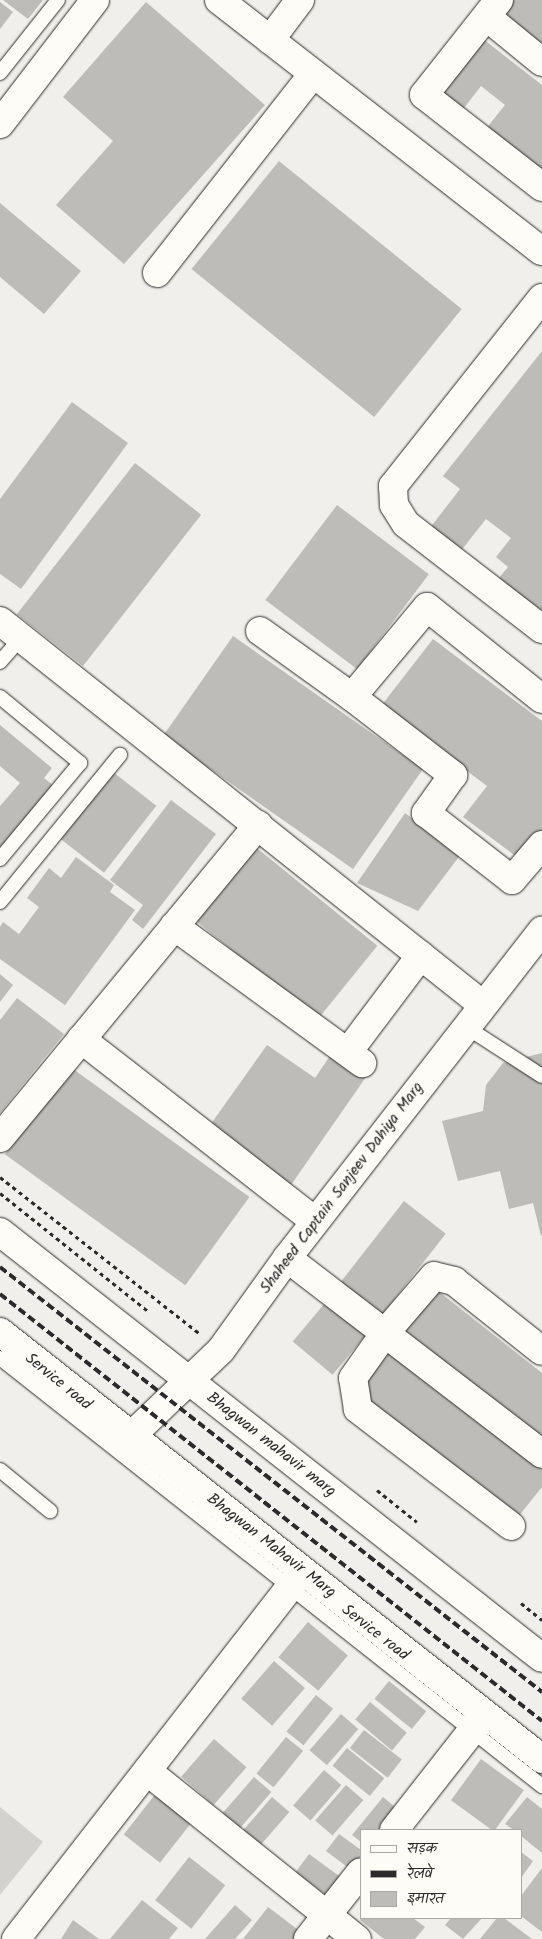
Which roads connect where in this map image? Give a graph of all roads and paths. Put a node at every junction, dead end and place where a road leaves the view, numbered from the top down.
1 (58, 0) edge
2 (95, 0) edge
3 (220, 0) edge
4 (300, 0) edge
5 (493, 8) edge
6 (270, 40) junction
7 (542, 62) edge
8 (0, 72) edge
9 (313, 74) junction
10 (0, 124) edge
11 (542, 186) edge
12 (542, 251) edge
13 (157, 273) dead end
14 (542, 298) edge
15 (0, 621) edge
16 (542, 629) edge
17 (260, 631) dead end
18 (21, 638) junction
19 (0, 662) edge
20 (352, 696) junction
21 (0, 697) edge
22 (542, 699) edge
23 (120, 755) dead end
24 (258, 825) junction
25 (542, 845) edge
26 (0, 859) edge
27 (0, 902) edge
28 (174, 926) junction
29 (542, 931) edge
30 (421, 955) junction
31 (483, 1005) junction
32 (466, 1027) junction
33 (81, 1039) junction
34 (542, 1076) edge
35 (0, 1138) edge
36 (0, 1177) edge
37 (315, 1221) junction
38 (0, 1232) edge
39 (287, 1258) junction
40 (0, 1332) edge
41 (385, 1333) junction
42 (206, 1338) dead end
43 (542, 1351) edge
44 (0, 1358) edge
45 (187, 1380) junction
46 (131, 1436) junction
47 (542, 1454) edge
48 (0, 1470) edge
49 (50, 1511) dead end
50 (511, 1526) dead end
51 (296, 1579) junction
52 (542, 1658) edge
53 (478, 1723) junction
54 (542, 1759) edge
55 (147, 1771) junction
56 (542, 1786) edge
57 (395, 1829) edge
58 (360, 1873) edge
59 (327, 1915) junction
60 (16, 1939) edge
61 (308, 1939) edge
62 (357, 1939) edge

1 - 8 lane
2 - 10 street
3 - 6 street
4 - 6 street
5 - 7 street
5 - 11 street
6 - 9 street
9 - 12 street
9 - 13 street
14 - 16 street
15 - 18 street
17 - 20 street
18 - 19 lane
18 - 24 street
20 - 22 street
20 - 25 street
21 - 26 lane
23 - 27 lane
24 - 28 street
24 - 30 street
28 - 30 street
28 - 33 street
29 - 31 street, Shaheed Captain Sanjeev Dahiya Marg
30 - 31 street
31 - 32 street, Shaheed Captain Sanjeev Dahiya Marg
32 - 34 lane
32 - 37 street, Shaheed Captain Sanjeev Dahiya Marg
33 - 35 street
33 - 37 street
36 - 42 path
37 - 39 street, Shaheed Captain Sanjeev Dahiya Marg
38 - 45 street, Bhagwan mahavir marg
39 - 41 street
39 - 45 street, Shaheed Captain Sanjeev Dahiya Marg
40 - 46 street, Bhagwan Mahavir Marg
41 - 43 street
41 - 47 street
41 - 50 street
44 - 51 lane, Service road
45 - 46 street, Shaheed Captain Sanjeev Dahiya Marg
45 - 52 street, Bhagwan mahavir marg
46 - 51 street, Bhagwan Mahavir Marg
48 - 49 lane
51 - 53 street, Bhagwan Mahavir Marg
51 - 55 street
53 - 54 street, Bhagwan Mahavir Marg
53 - 56 lane
53 - 57 street
55 - 59 street
55 - 60 street
58 - 59 street
59 - 61 street
59 - 62 street

